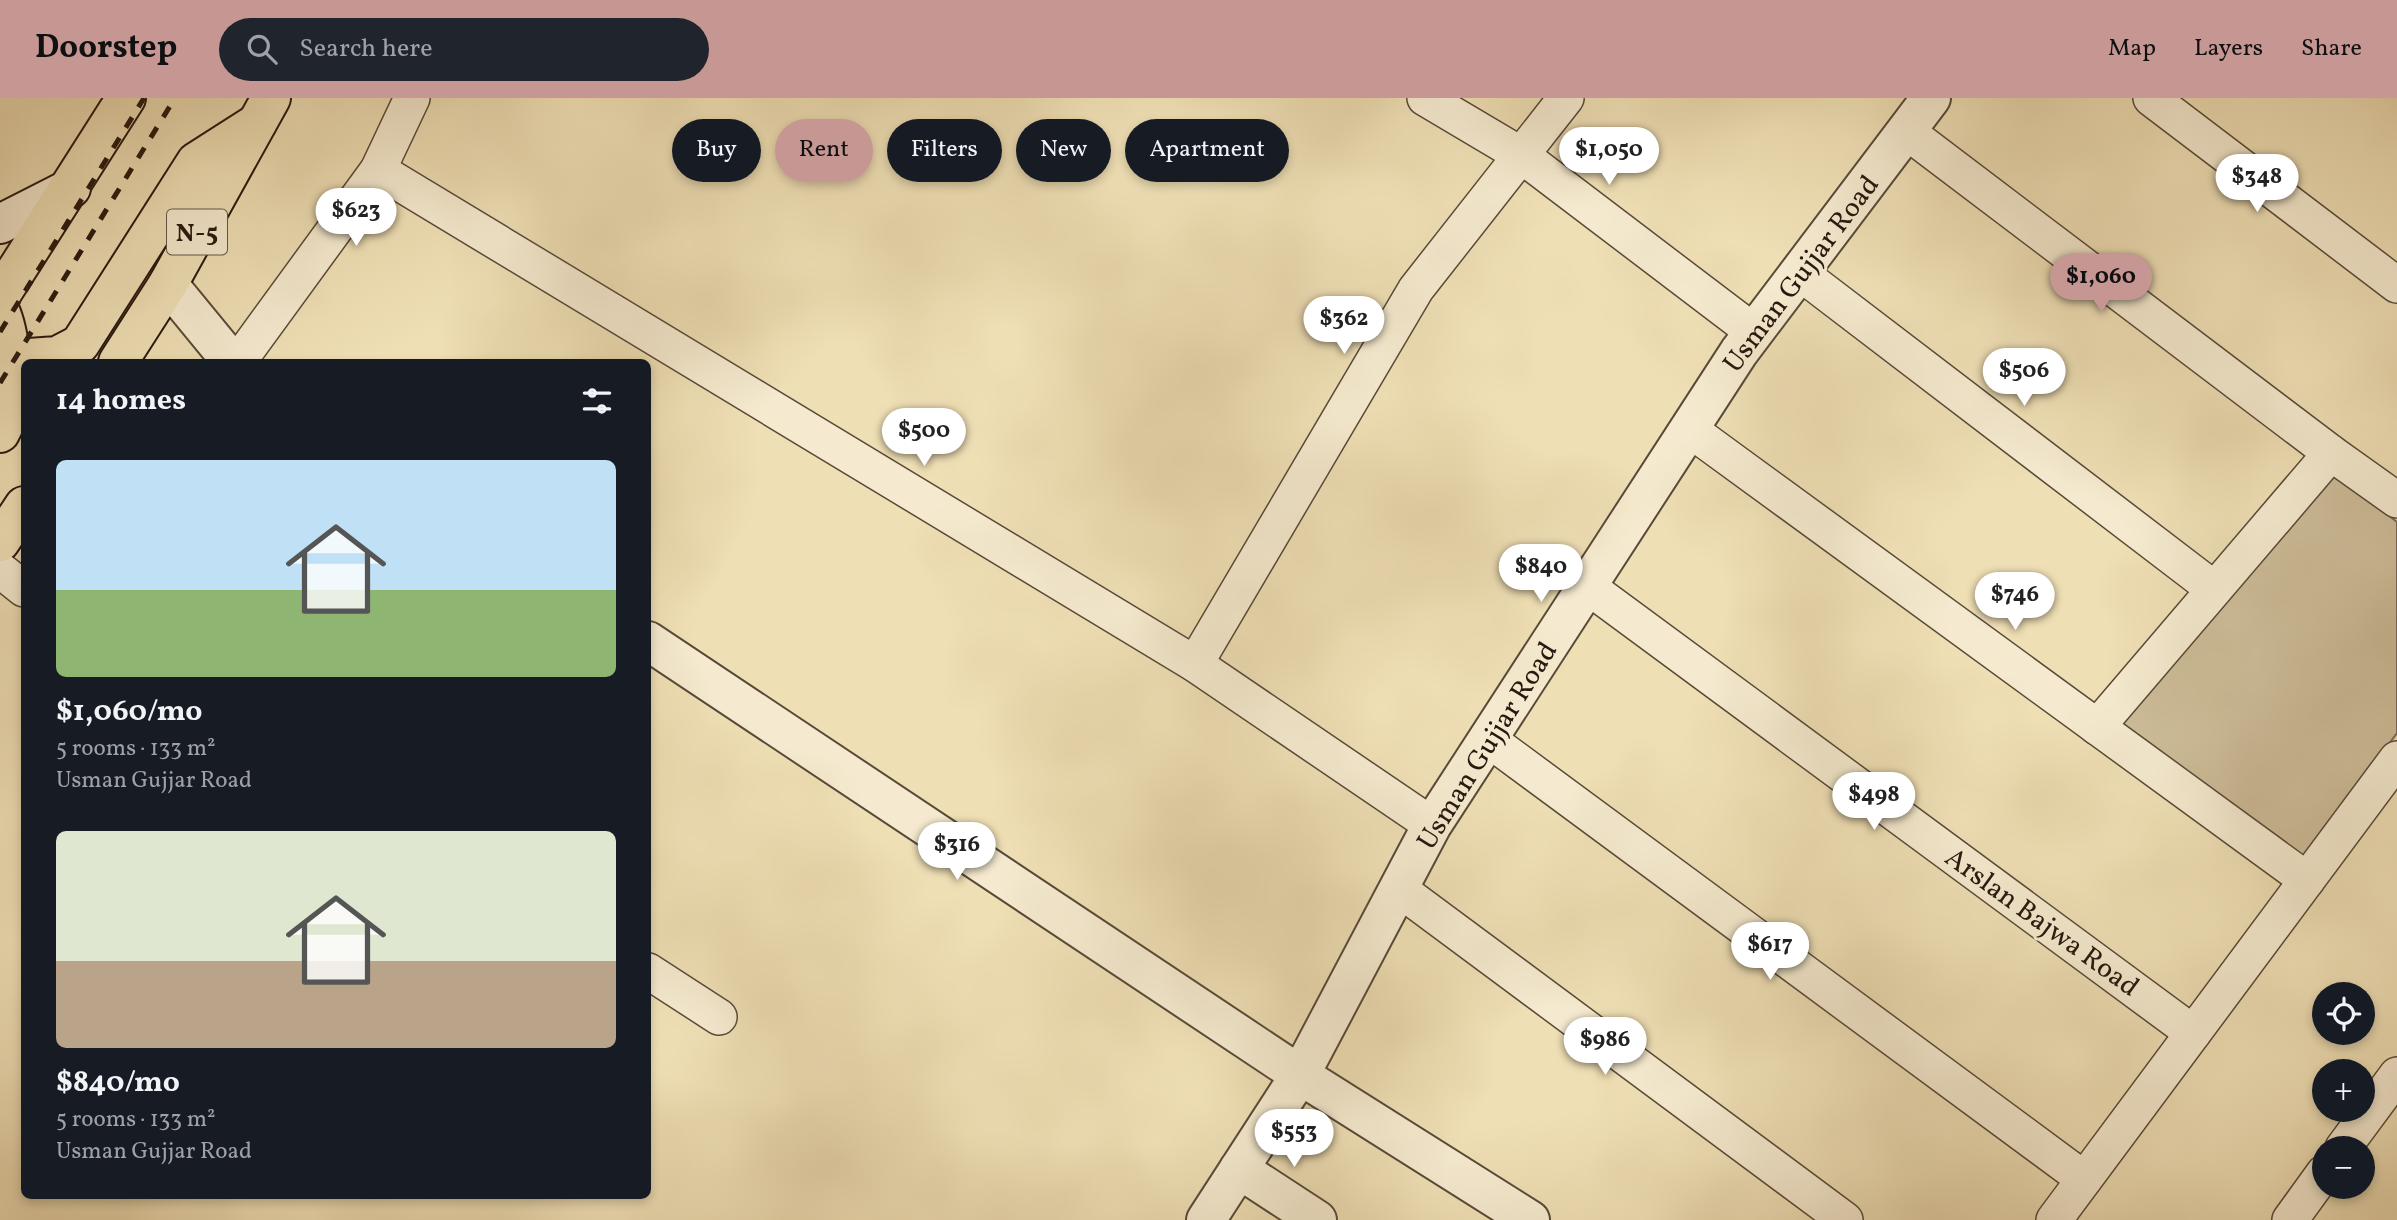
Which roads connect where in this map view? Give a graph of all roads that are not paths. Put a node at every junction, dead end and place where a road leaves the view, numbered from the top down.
1 (126, 98) edge
2 (412, 98) edge
3 (1425, 98) edge
4 (1566, 98) edge
5 (1931, 98) edge
6 (2151, 98) edge
7 (264, 111) edge
8 (1906, 131) junction
9 (1521, 155) junction
10 (378, 170) junction
11 (71, 188) junction
12 (0, 224) edge
13 (1799, 272) junction
14 (168, 284) junction
15 (2397, 285) edge
16 (0, 296) edge
17 (0, 311) edge
18 (1754, 332) junction
19 (120, 359) edge
20 (230, 359) edge
21 (240, 359) edge
22 (5, 360) edge
23 (1689, 429) junction
24 (0, 433) edge
25 (2331, 453) junction
26 (2397, 500) edge
27 (21, 510) edge
28 (0, 542) edge
29 (0, 570) edge
30 (1587, 586) junction
31 (21, 587) edge
32 (2214, 589) junction
33 (651, 643) edge
34 (1195, 664) junction
35 (2097, 727) junction
36 (1488, 739) junction
37 (2397, 760) edge
38 (1433, 825) junction
39 (2307, 880) junction
40 (1399, 889) junction
41 (651, 973) edge
42 (719, 1017) dead end
43 (2193, 1032) junction
44 (1300, 1074) junction
45 (2397, 1075) edge
46 (2352, 1136) edge
47 (1238, 1168) junction
48 (2084, 1179) junction
49 (2312, 1190) edge
50 (1206, 1220) edge
51 (1317, 1220) edge
52 (1530, 1220) edge
53 (1845, 1220) edge
54 (2054, 1220) edge
55 (2290, 1220) edge

1 - 11 main road
2 - 10 street
3 - 9 street
4 - 9 street
5 - 8 street, Usman Gujjar Road
6 - 15 street
7 - 14 main road, N-5
7 - 22 main road
8 - 13 street, Usman Gujjar Road
8 - 25 street
9 - 18 street
9 - 34 street
10 - 21 street
10 - 34 street
11 - 12 street
11 - 16 main road
13 - 18 street, Usman Gujjar Road
13 - 32 street
14 - 19 main road, N-5
14 - 20 street
17 - 22 main road
18 - 23 street, Usman Gujjar Road
22 - 24 main road
23 - 30 street, Usman Gujjar Road
23 - 35 street
25 - 26 street
25 - 32 street
27 - 28 main road
29 - 31 street
30 - 36 street, Usman Gujjar Road
30 - 43 street, Arslan Bajwa Road
32 - 35 street
33 - 44 street
34 - 38 street
35 - 39 street
36 - 38 street, Usman Gujjar Road
36 - 48 street
37 - 39 street
38 - 40 street, Usman Gujjar Road
39 - 43 street
40 - 44 street, Usman Gujjar Road
40 - 53 street
41 - 42 street
43 - 48 street
44 - 47 street, Usman Gujjar Road
44 - 52 street
45 - 46 street
47 - 50 street, Usman Gujjar Road
47 - 51 street
48 - 54 street
49 - 55 street

